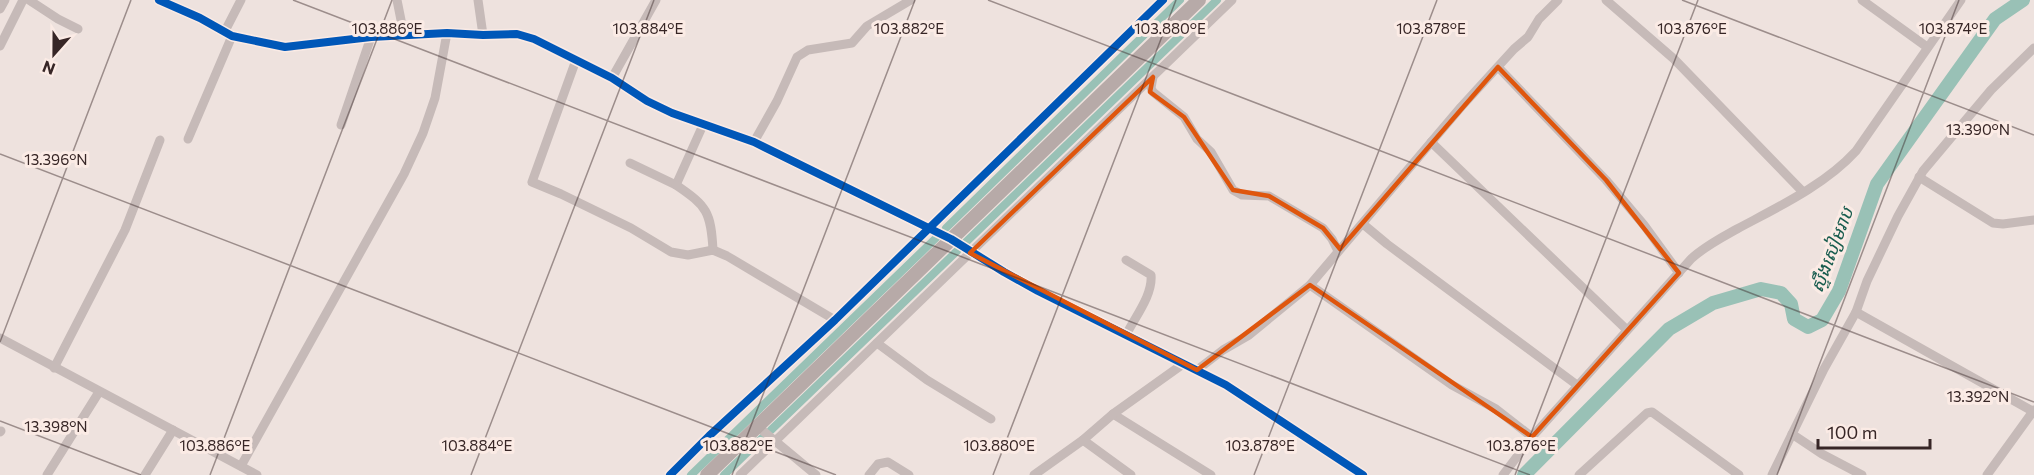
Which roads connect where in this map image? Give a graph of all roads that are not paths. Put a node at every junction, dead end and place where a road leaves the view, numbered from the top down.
1 (4, 0) edge
2 (23, 0) edge
3 (29, 0) edge
4 (159, 0) edge
5 (241, 0) edge
6 (398, 0) edge
7 (478, 0) edge
8 (656, 0) edge
9 (911, 0) edge
10 (1163, 0) edge
11 (1198, 0) edge
12 (1232, 0) edge
13 (1558, 0) edge
14 (1606, 0) edge
15 (1862, 0) edge
16 (1961, 0) edge
17 (0, 9) edge
18 (78, 29) dead end
19 (228, 33) junction
20 (447, 33) junction
21 (404, 35) junction
22 (483, 35) junction
23 (371, 37) junction
24 (0, 46) edge
25 (1927, 47) junction
26 (2034, 48) edge
27 (576, 60) junction
28 (1498, 67) junction
29 (1153, 77) junction
30 (612, 78) junction
31 (341, 125) dead end
32 (703, 125) junction
33 (188, 139) dead end
34 (160, 140) dead end
35 (754, 142) junction
36 (1431, 142) junction
37 (630, 163) dead end
38 (1919, 177) junction
39 (676, 185) junction
40 (1803, 192) junction
41 (2034, 220) edge
42 (1363, 224) junction
43 (928, 229) junction
44 (951, 240) junction
45 (713, 250) junction
46 (1338, 251) junction
47 (970, 253) junction
48 (1126, 260) dead end
49 (1679, 273) junction
50 (1310, 285) junction
51 (1856, 312) junction
52 (835, 321) junction
53 (1627, 330) junction
54 (1126, 335) junction
55 (0, 338) edge
56 (877, 343) junction
57 (1183, 364) junction
58 (54, 368) junction
59 (1197, 370) junction
60 (1577, 386) junction
61 (99, 392) junction
62 (2034, 411) edge
63 (1113, 414) junction
64 (991, 419) dead end
65 (757, 426) junction
66 (173, 430) junction
67 (1792, 434) junction
68 (1532, 437) junction
69 (1083, 440) junction
70 (775, 441) junction
71 (241, 466) junction
72 (46, 475) edge
73 (145, 475) edge
74 (256, 475) edge
75 (670, 475) edge
76 (707, 475) edge
77 (740, 475) edge
78 (816, 475) edge
79 (869, 475) edge
80 (909, 475) edge
81 (1034, 475) edge
82 (1131, 475) edge
83 (1211, 475) edge
84 (1363, 475) edge
85 (1503, 475) edge
86 (1579, 475) edge
87 (1739, 475) edge
88 (1772, 475) edge
89 (1862, 475) edge
90 (1988, 475) edge

1 - 17 street
2 - 24 street
3 - 18 street
4 - 19 street
5 - 19 street
6 - 21 street
7 - 22 street
8 - 30 street
9 - 35 street
10 - 43 street
11 - 44 street
12 - 29 street
13 - 28 street
14 - 40 street
15 - 25 street
16 - 25 street
19 - 23 street
19 - 33 street
20 - 21 street
20 - 22 street
20 - 71 street
21 - 23 street
22 - 27 street
23 - 31 street
25 - 40 street
26 - 38 street
27 - 30 street
27 - 45 street
28 - 36 street
28 - 49 street
29 - 46 street
29 - 47 street
30 - 32 street
32 - 35 street
32 - 39 street
34 - 58 street
35 - 43 street
36 - 42 street
36 - 53 street
37 - 39 street
38 - 41 street
38 - 51 street
39 - 45 street
40 - 49 street
42 - 46 street
42 - 60 street
43 - 44 street
43 - 52 street
44 - 47 street
44 - 65 street
45 - 52 street
46 - 50 street
47 - 54 street
47 - 56 street
48 - 54 street
49 - 53 street
50 - 59 street
50 - 68 street
51 - 62 street
51 - 67 street
52 - 75 street
53 - 60 street
54 - 57 street
55 - 58 street
56 - 64 street
56 - 70 street
57 - 59 street
57 - 63 street
58 - 61 street
59 - 84 street
60 - 68 street
61 - 66 street
61 - 72 street
62 - 90 street
63 - 69 street
63 - 83 street
65 - 70 street
65 - 76 street
66 - 71 street
66 - 73 street
67 - 88 street
67 - 89 street
68 - 85 street
69 - 81 street
69 - 82 street
70 - 77 street
70 - 78 street
71 - 74 street
79 - 80 street
86 - 87 street

